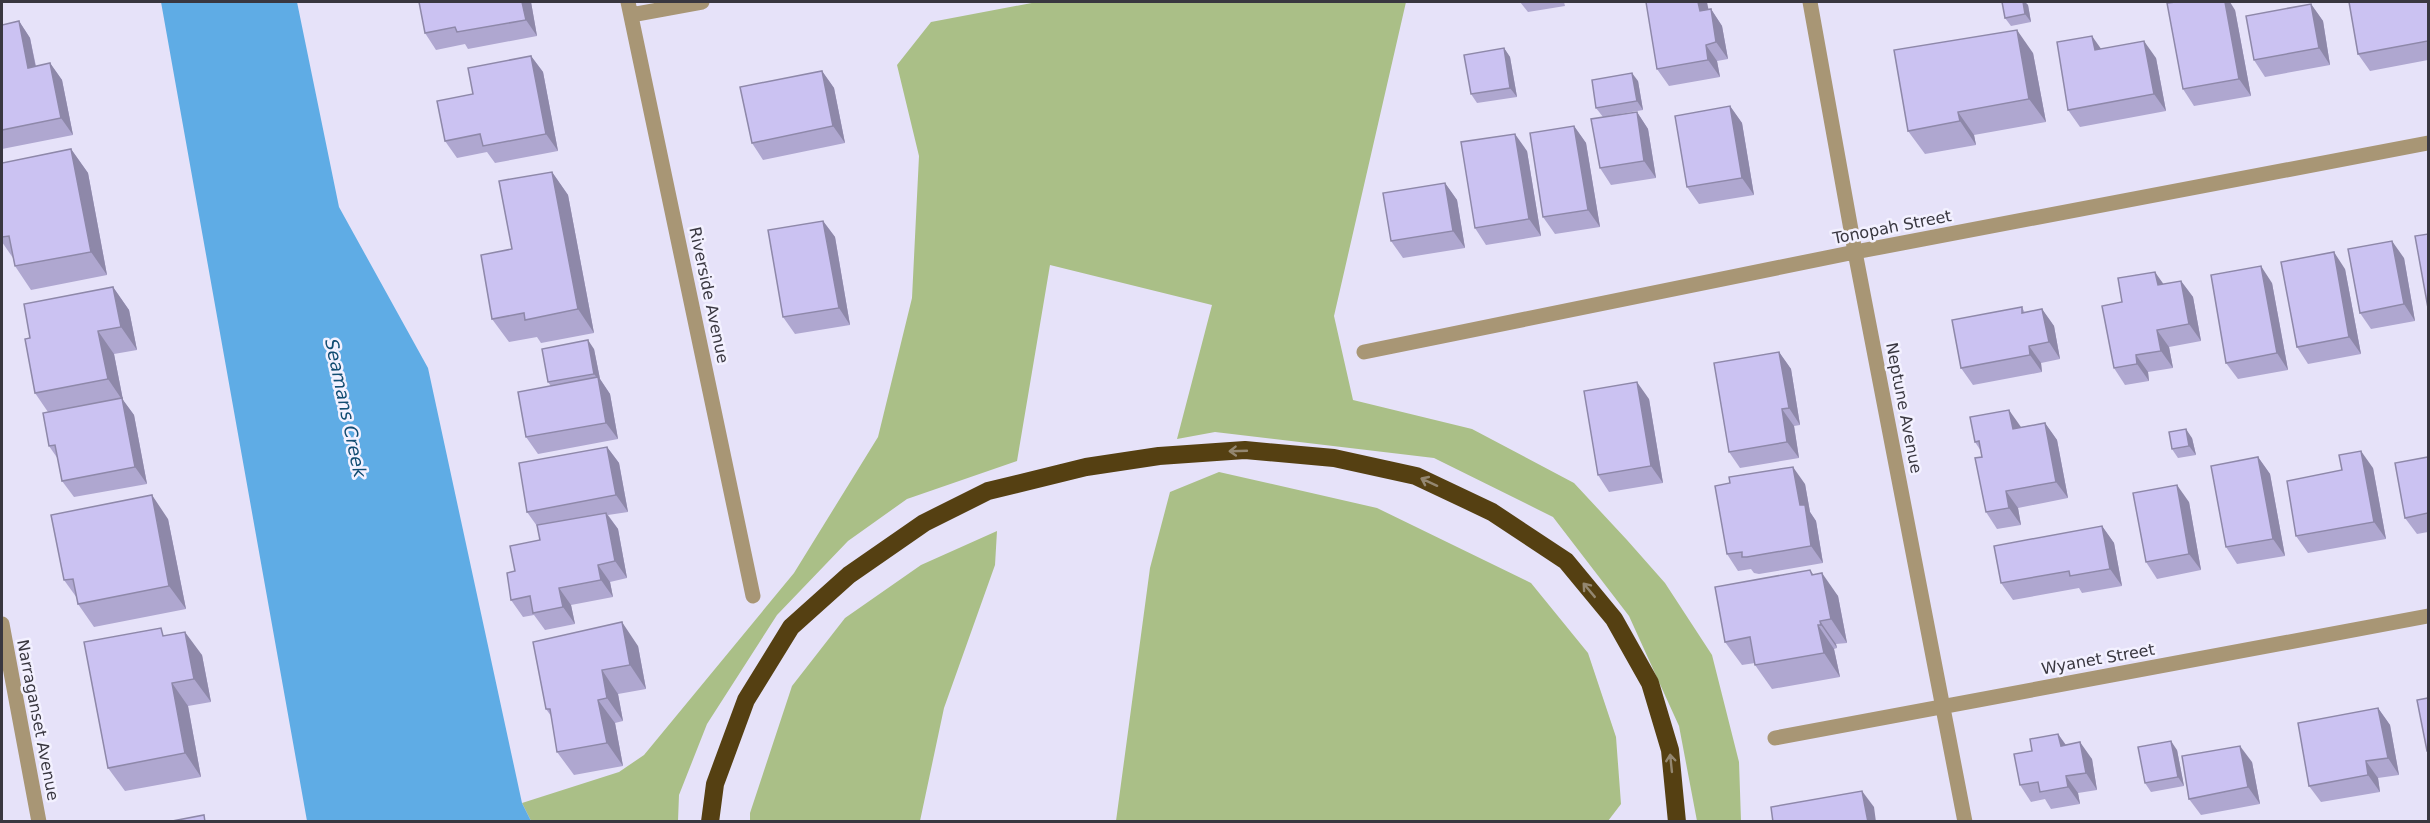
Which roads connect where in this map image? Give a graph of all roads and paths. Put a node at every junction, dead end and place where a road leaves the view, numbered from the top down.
1 (702, 2) edge
2 (1810, 2) edge
3 (630, 8) edge
4 (2428, 143) edge
5 (1855, 252) junction
6 (1364, 352) dead end
7 (753, 596) dead end
8 (2428, 616) edge
9 (2, 624) edge
10 (1943, 706) junction
11 (1775, 738) dead end
12 (39, 822) edge
13 (710, 822) edge
14 (1677, 822) edge
15 (1965, 822) edge

1 - 3 street
2 - 5 street, Neptune Avenue
3 - 7 street, Riverside Avenue
4 - 5 street, Tonopah Street
5 - 6 street, Tonopah Street
5 - 10 street, Neptune Avenue
8 - 10 street, Wyanet Street
9 - 12 street, Narraganset Avenue
10 - 11 street, Wyanet Street
10 - 15 street, Neptune Avenue
14 -> 13 highway

